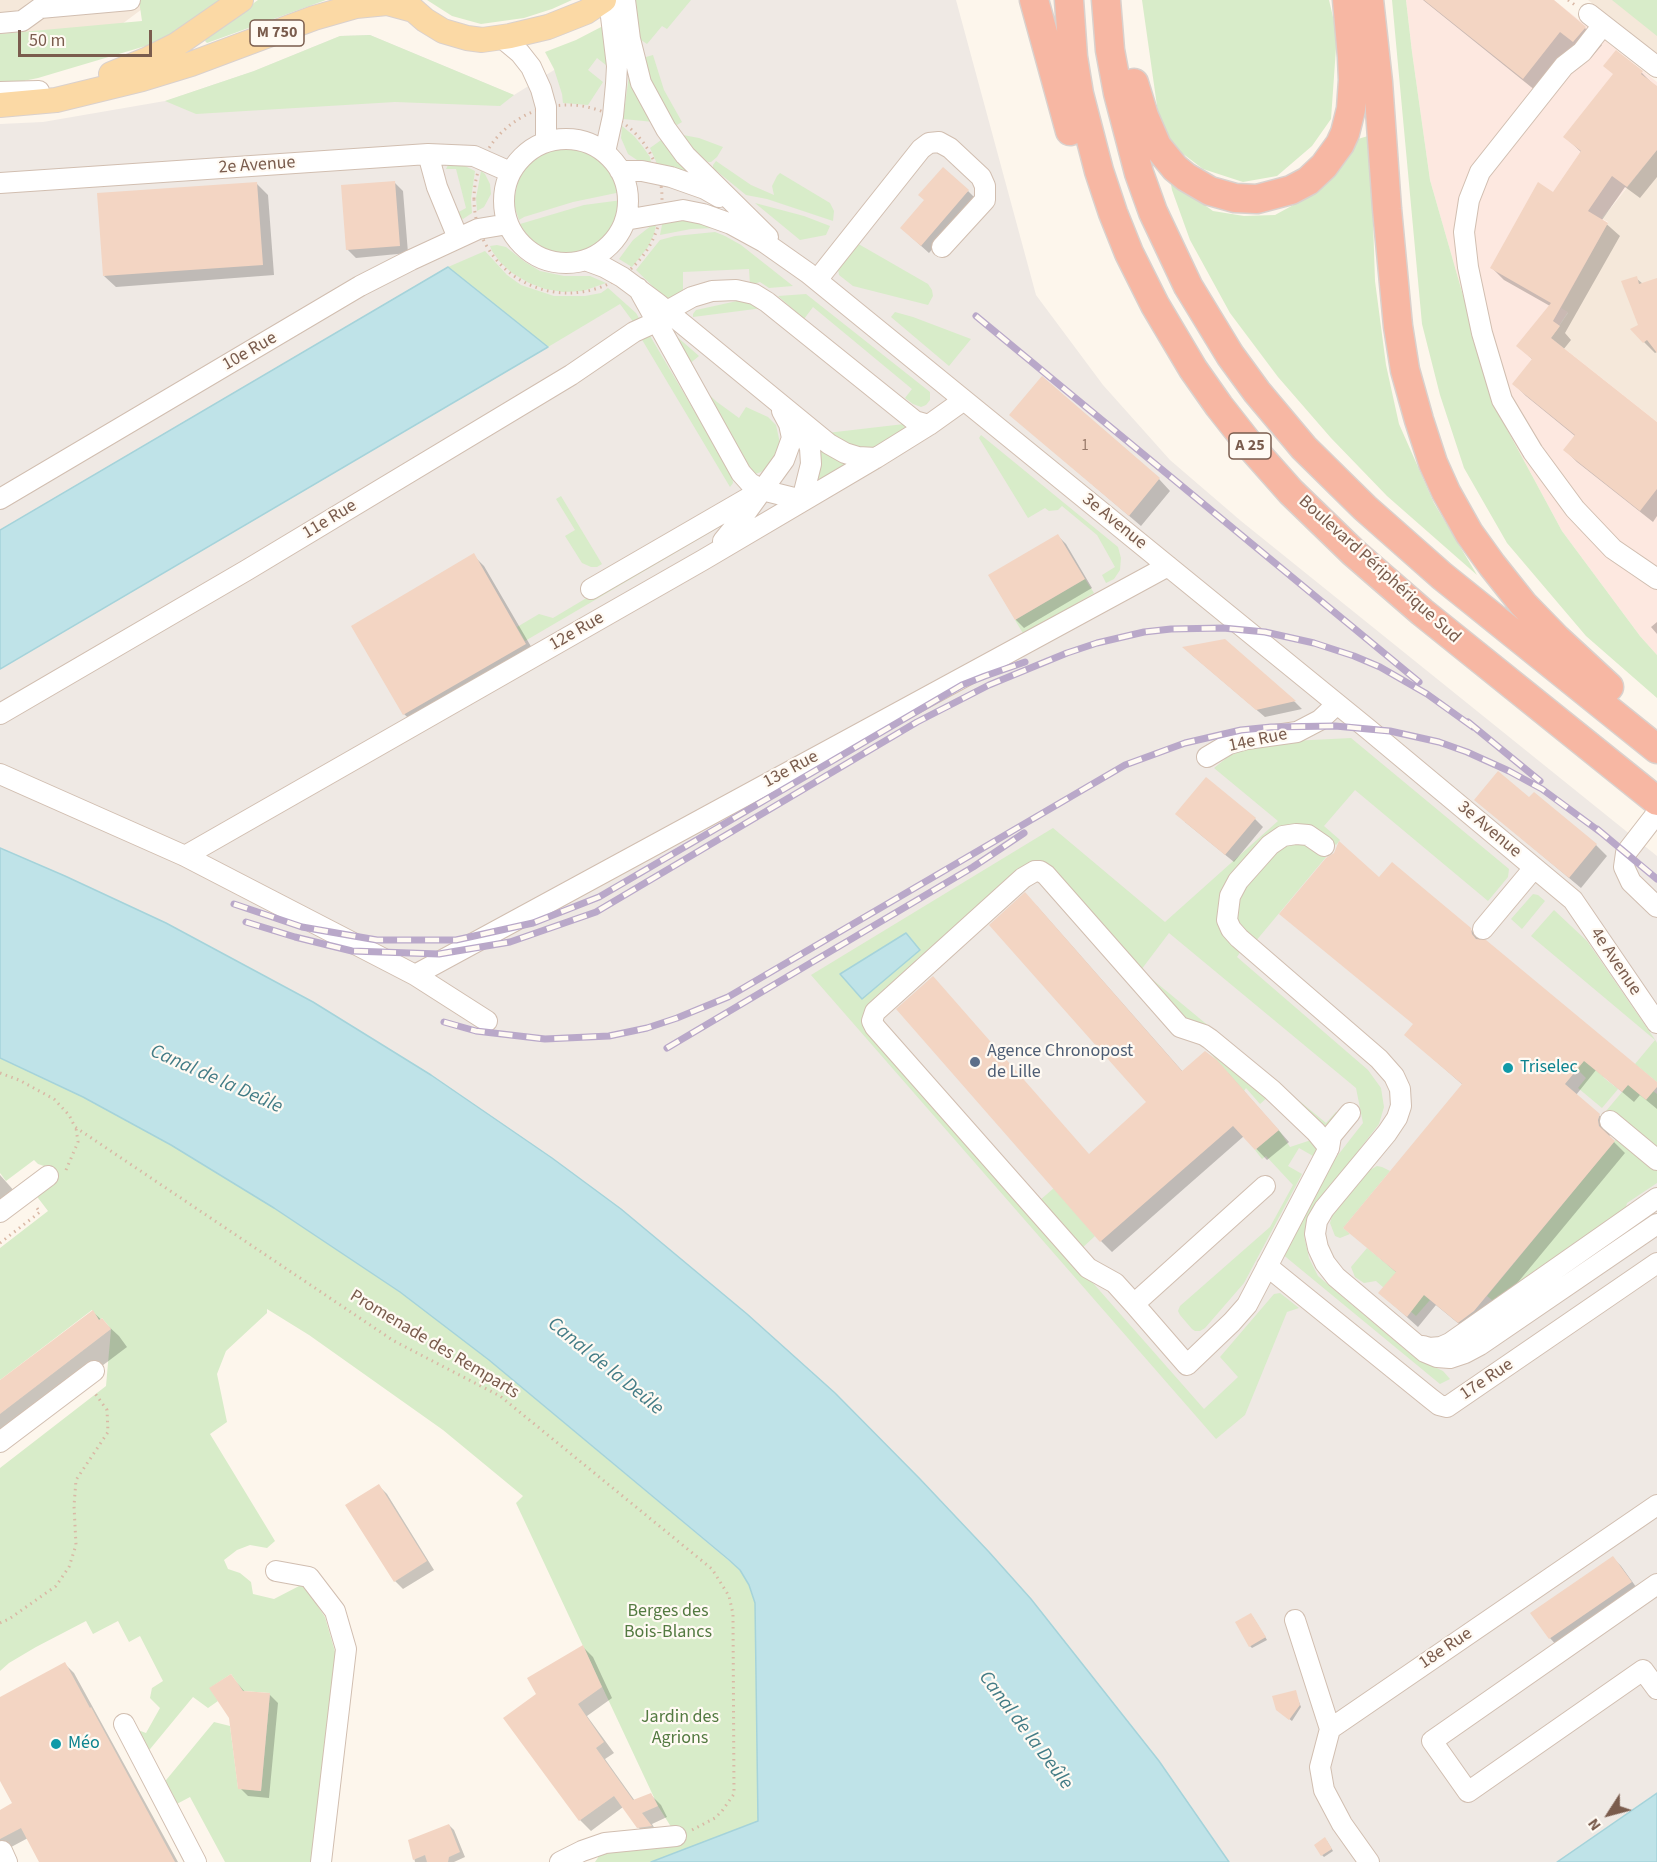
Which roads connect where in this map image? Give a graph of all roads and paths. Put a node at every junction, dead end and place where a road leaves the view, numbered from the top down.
1 (130, 0) edge
2 (241, 0) edge
3 (604, 0) edge
4 (609, 0) edge
5 (625, 0) edge
6 (1034, 0) edge
7 (1069, 0) edge
8 (1106, 0) edge
9 (1120, 0) edge
10 (1347, 0) edge
11 (1369, 0) edge
12 (408, 5) edge
13 (0, 23) edge
14 (501, 38) junction
15 (1657, 67) edge
16 (53, 91) junction
17 (0, 92) edge
18 (0, 104) edge
19 (546, 107) junction
20 (613, 116) junction
21 (546, 142) junction
22 (605, 152) junction
23 (428, 154) junction
24 (482, 159) junction
25 (510, 171) junction
26 (620, 171) junction
27 (658, 175) junction
28 (0, 183) edge
29 (661, 213) junction
30 (625, 220) junction
31 (508, 224) junction
32 (757, 226) junction
33 (478, 229) junction
34 (458, 238) junction
35 (942, 247) dead end
36 (585, 260) junction
37 (812, 277) junction
38 (630, 283) junction
39 (1155, 306) junction
40 (661, 316) junction
41 (964, 400) junction
42 (776, 401) junction
43 (800, 421) junction
44 (929, 425) junction
45 (876, 458) junction
46 (762, 490) junction
47 (0, 499) edge
48 (802, 500) junction
49 (703, 560) junction
50 (1168, 566) junction
51 (1657, 579) edge
52 (591, 589) dead end
53 (1337, 704) junction
54 (0, 714) edge
55 (1654, 736) edge
56 (1207, 757) dead end
57 (0, 774) edge
58 (1657, 801) edge
59 (1657, 813) edge
60 (1324, 846) dead end
61 (185, 856) junction
62 (1534, 868) junction
63 (1573, 900) joint
64 (1657, 907) edge
65 (1484, 929) dead end
66 (415, 975) junction
67 (488, 1022) dead end
68 (1657, 1023) edge
69 (0, 1073) edge
70 (1610, 1121) dead end
71 (1657, 1160) edge
72 (48, 1176) dead end
73 (1264, 1186) dead end
74 (1657, 1198) edge
75 (33, 1201) dead end
76 (0, 1212) edge
77 (1657, 1224) edge
78 (0, 1243) edge
79 (1657, 1263) edge
80 (1267, 1266) junction
81 (1134, 1304) junction
82 (1414, 1343) junction
83 (89, 1375) joint
84 (0, 1442) edge
85 (1657, 1505) edge
86 (276, 1571) dead end
87 (1657, 1584) edge
88 (1295, 1620) dead end
89 (0, 1623) edge
90 (1657, 1689) edge
91 (124, 1724) dead end
92 (1330, 1729) junction
93 (676, 1836) joint
94 (0, 1852) edge
95 (7, 1862) edge
96 (196, 1862) edge
97 (321, 1862) edge
98 (561, 1862) edge
99 (1369, 1862) edge

1 - 13 street
2 - 16 main road, M 750
3 - 14 main road
4 - 20 street
5 - 32 street
6 - 39 highway
7 - 39 highway, Boulevard Périphérique Sud / A 25
8 - 55 highway, A 25
9 - 10 highway
11 - 55 highway
12 - 14 main road
12 - 18 main road, M 750
14 - 19 street
15 - 51 street
16 - 17 street
16 - 18 main road, M 750
19 - 20 path
19 - 21 street
19 - 24 path
20 - 22 street
20 - 27 path
21 - 22 street
21 - 25 street
22 - 26 street
23 - 24 street, 2e Avenue
23 - 28 street, 2e Avenue
23 - 34 street
24 - 25 street, 2e Avenue
24 - 33 path
25 - 31 street
26 - 27 street
26 - 30 street
27 - 29 path
27 - 32 street
29 - 30 street, 3e Avenue
29 - 37 street, 3e Avenue
29 - 38 path
30 - 36 street
31 - 33 street, 10e Rue
31 - 36 street
32 - 37 street
33 - 34 street, 10e Rue
33 - 38 path
34 - 47 street, 10e Rue
35 - 37 street
36 - 38 street
37 - 41 street, 3e Avenue
38 - 40 street
39 - 58 highway, Boulevard Périphérique Sud / A 25
40 - 42 street
40 - 44 street, 11e Rue
40 - 46 street
40 - 54 street, 11e Rue
41 - 44 street, 12e Rue
41 - 50 street, 3e Avenue
42 - 43 street
42 - 46 street
43 - 45 street
43 - 48 street
44 - 45 street, 12e Rue
45 - 48 street, 12e Rue
46 - 48 street
46 - 49 street
46 - 52 street
48 - 49 street, 12e Rue
49 - 61 street, 12e Rue
50 - 53 street, 3e Avenue
50 - 66 street, 13e Rue
53 - 56 street, 14e Rue
53 - 62 street, 3e Avenue
57 - 61 street
59 - 64 street
60 - 82 street
61 - 66 street
62 - 63 street, 3e Avenue
62 - 65 street
63 - 68 street, 4e Avenue
66 - 67 street
69 - 93 path, Promenade des Remparts
70 - 71 street
72 - 76 street
73 - 81 street
74 - 82 street
75 - 78 path
77 - 82 street
79 - 80 street, 17e Rue
80 - 81 street
80 - 81 street
83 - 84 street
83 - 89 path
85 - 92 street, 18e Rue
86 - 97 street
87 - 90 street
88 - 92 street
91 - 96 street
92 - 99 street
93 - 98 street
94 - 95 street

